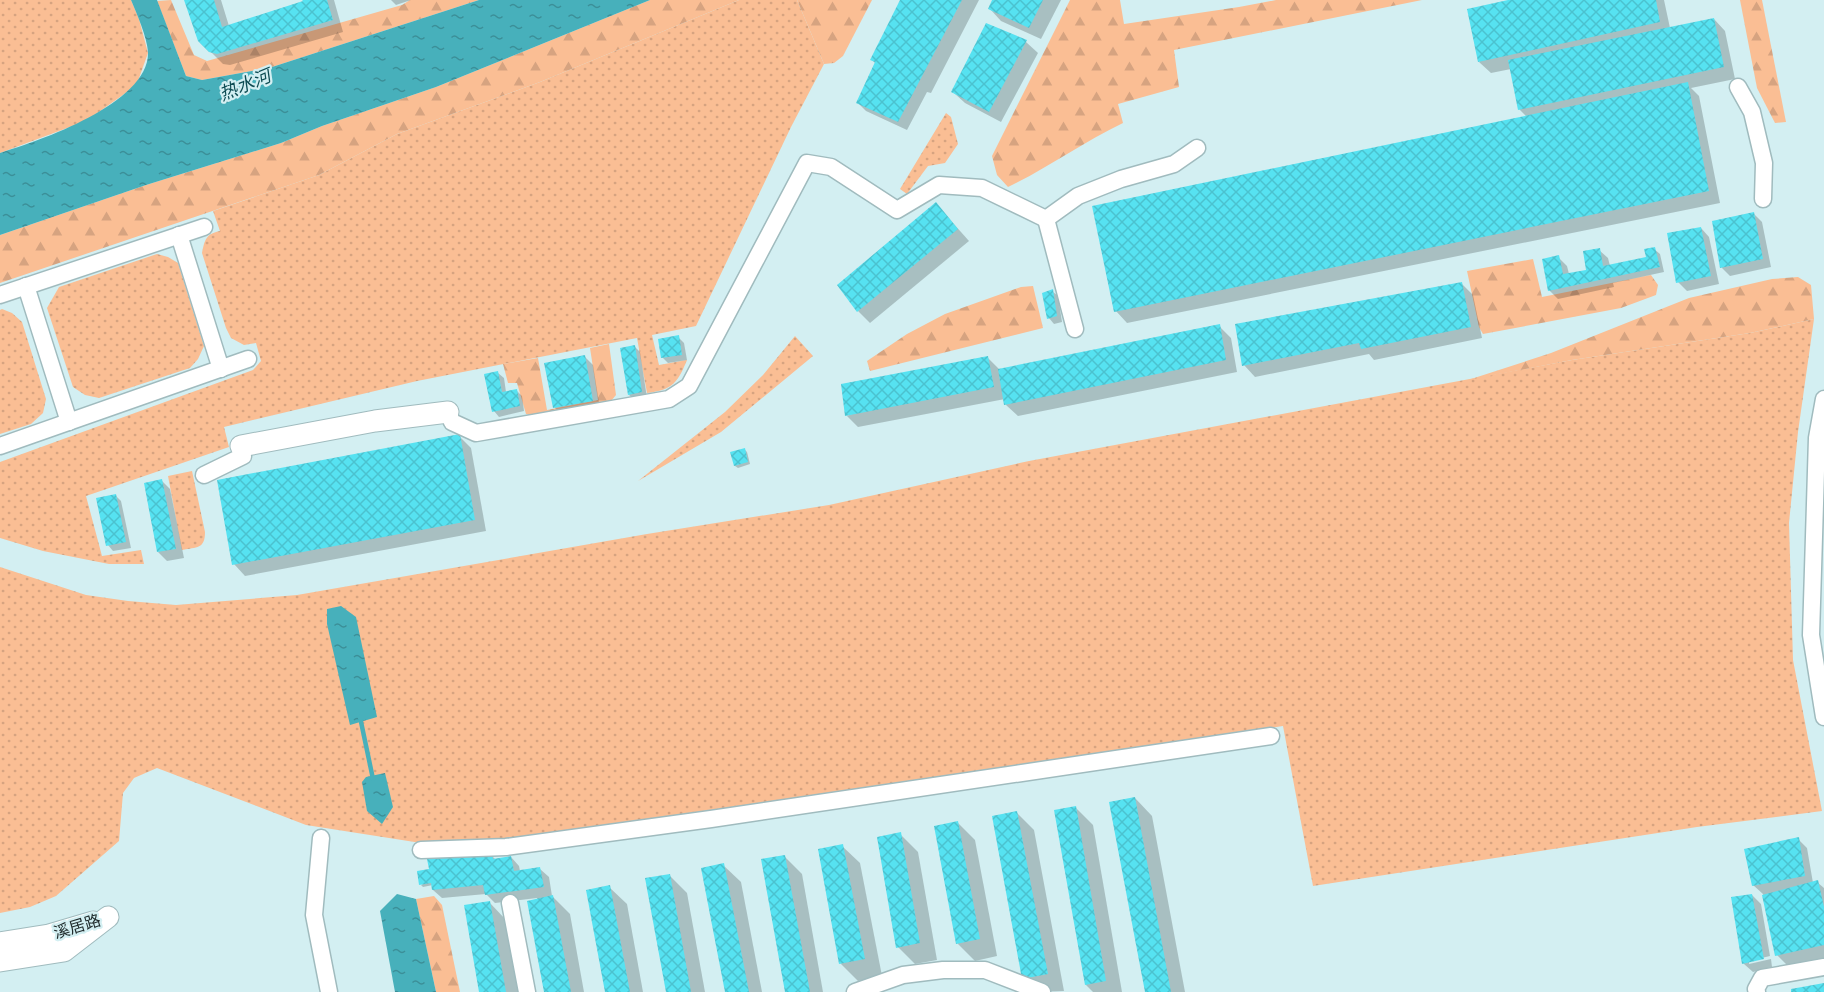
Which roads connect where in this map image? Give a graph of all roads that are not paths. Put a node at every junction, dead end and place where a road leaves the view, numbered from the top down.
1 (1738, 87) dead end
2 (1197, 148) dead end
3 (1763, 199) dead end
4 (1046, 219) junction
5 (204, 227) dead end
6 (179, 235) junction
7 (26, 286) junction
8 (0, 295) edge
9 (1075, 329) dead end
10 (248, 359) dead end
11 (221, 369) junction
12 (1824, 399) edge
13 (448, 412) joint
14 (69, 422) junction
15 (0, 446) edge
16 (241, 446) joint
17 (204, 475) dead end
18 (1824, 717) edge
19 (1271, 736) dead end
20 (321, 838) dead end
21 (421, 850) dead end
22 (510, 903) dead end
23 (0, 943) edge
24 (0, 962) edge
25 (1824, 967) edge
26 (329, 992) edge
27 (527, 992) edge
28 (855, 992) edge
29 (1042, 992) edge
30 (1757, 992) edge

1 - 3 street
2 - 4 street
4 - 9 street
4 - 13 street
5 - 6 street
6 - 7 street
6 - 11 street
7 - 8 street
7 - 14 street
10 - 11 street
11 - 14 street
12 - 18 street
13 - 16 street
14 - 15 street
16 - 17 street
19 - 21 street
20 - 26 street
22 - 27 street
23 - 24 street, 溪居路
25 - 30 street
28 - 29 street

